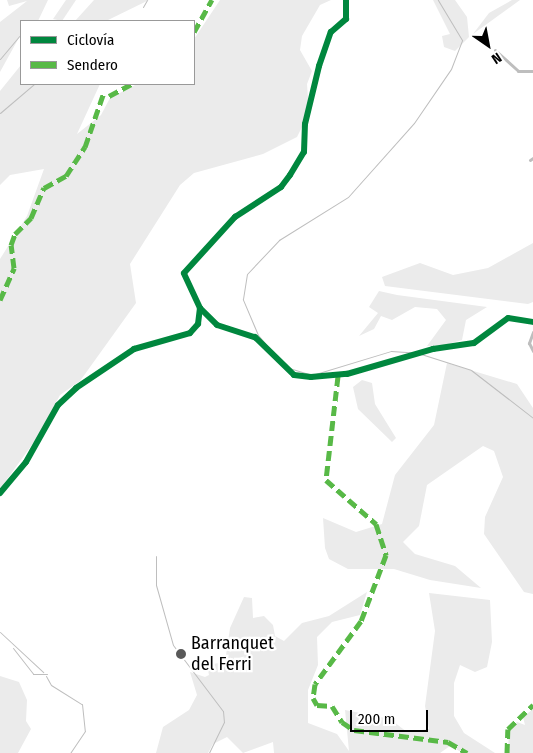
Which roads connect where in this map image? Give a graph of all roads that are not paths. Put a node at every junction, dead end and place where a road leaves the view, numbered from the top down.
1 (346, 0) edge
2 (495, 50) dead end
3 (533, 71) edge
4 (200, 308) junction
5 (533, 322) edge
6 (533, 332) edge
7 (533, 351) edge
8 (0, 493) edge

1 - 4 street
2 - 3 street
4 - 5 street
4 - 8 street
6 - 7 street

